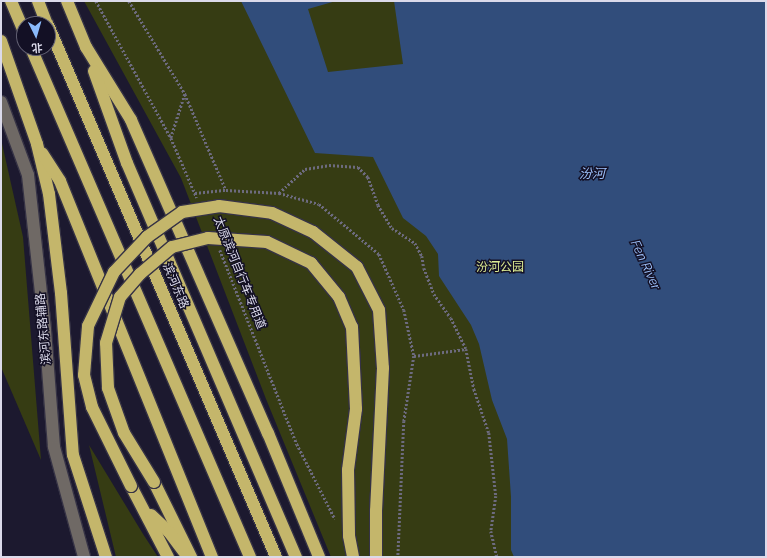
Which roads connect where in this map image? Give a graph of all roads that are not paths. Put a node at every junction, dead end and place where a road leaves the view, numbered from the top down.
1 (11, 1) edge
2 (38, 1) edge
3 (67, 1) edge
4 (18, 16) edge
5 (44, 16) edge
6 (1, 41) edge
7 (56, 44) edge
8 (86, 47) junction
9 (34, 56) edge
10 (1, 102) edge
11 (37, 144) junction
12 (143, 508) junction
13 (84, 557) edge
14 (106, 557) edge
15 (168, 557) edge
16 (187, 557) edge
17 (191, 557) edge
18 (212, 557) edge
19 (250, 557) edge
20 (276, 557) edge
21 (296, 557) edge
22 (319, 557) edge
23 (353, 557) edge
24 (376, 557) edge

1 - 4 highway
2 - 5 highway, 滨河东路
3 - 8 highway
6 - 11 highway
7 - 20 highway, 滨河东路
8 - 21 highway
8 - 22 highway
9 - 19 highway
10 - 13 main road, 滨河东路辅路
11 - 14 highway
11 - 18 highway
12 - 15 highway
12 - 16 highway
12 - 24 highway, bridge
17 - 23 highway, bridge

